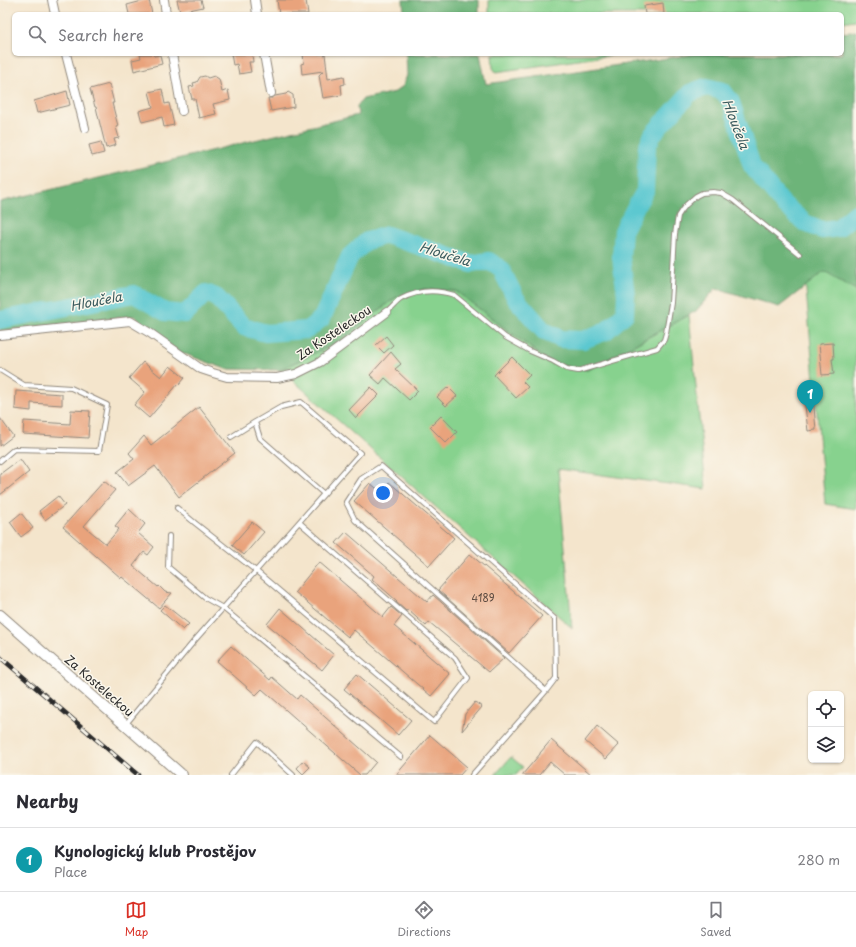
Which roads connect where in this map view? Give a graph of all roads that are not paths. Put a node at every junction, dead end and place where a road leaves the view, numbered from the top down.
1 (52, 0) edge
2 (164, 0) edge
3 (255, 0) edge
4 (55, 12) edge
5 (166, 12) edge
6 (257, 12) edge
7 (67, 56) edge
8 (172, 56) edge
9 (264, 56) edge
10 (271, 93) dead end
11 (182, 111) dead end
12 (85, 128) dead end
13 (800, 254) dead end
14 (387, 312) joint
15 (0, 335) edge
16 (0, 370) edge
17 (255, 422) junction
18 (231, 437) dead end
19 (0, 461) edge
20 (324, 494) junction
21 (178, 508) dead end
22 (299, 522) junction
23 (168, 536) dead end
24 (256, 571) junction
25 (223, 608) junction
26 (0, 615) edge
27 (546, 691) junction
28 (125, 726) junction
29 (401, 757) dead end
30 (182, 775) edge
31 (231, 775) edge
32 (293, 775) edge
33 (472, 775) edge

1 - 4 street
2 - 5 street
3 - 6 street
7 - 12 street
8 - 11 street
9 - 10 street
13 - 14 lane
14 - 15 street, Za Kosteleckou
16 - 19 lane
17 - 18 lane
17 - 20 lane
17 - 20 lane
20 - 22 lane
21 - 24 lane
22 - 24 lane
22 - 24 lane
23 - 25 lane
24 - 25 lane
25 - 28 lane
25 - 29 lane
26 - 28 street, Za Kosteleckou
27 - 27 lane
27 - 33 lane
28 - 30 street, Za Kosteleckou
31 - 32 lane

